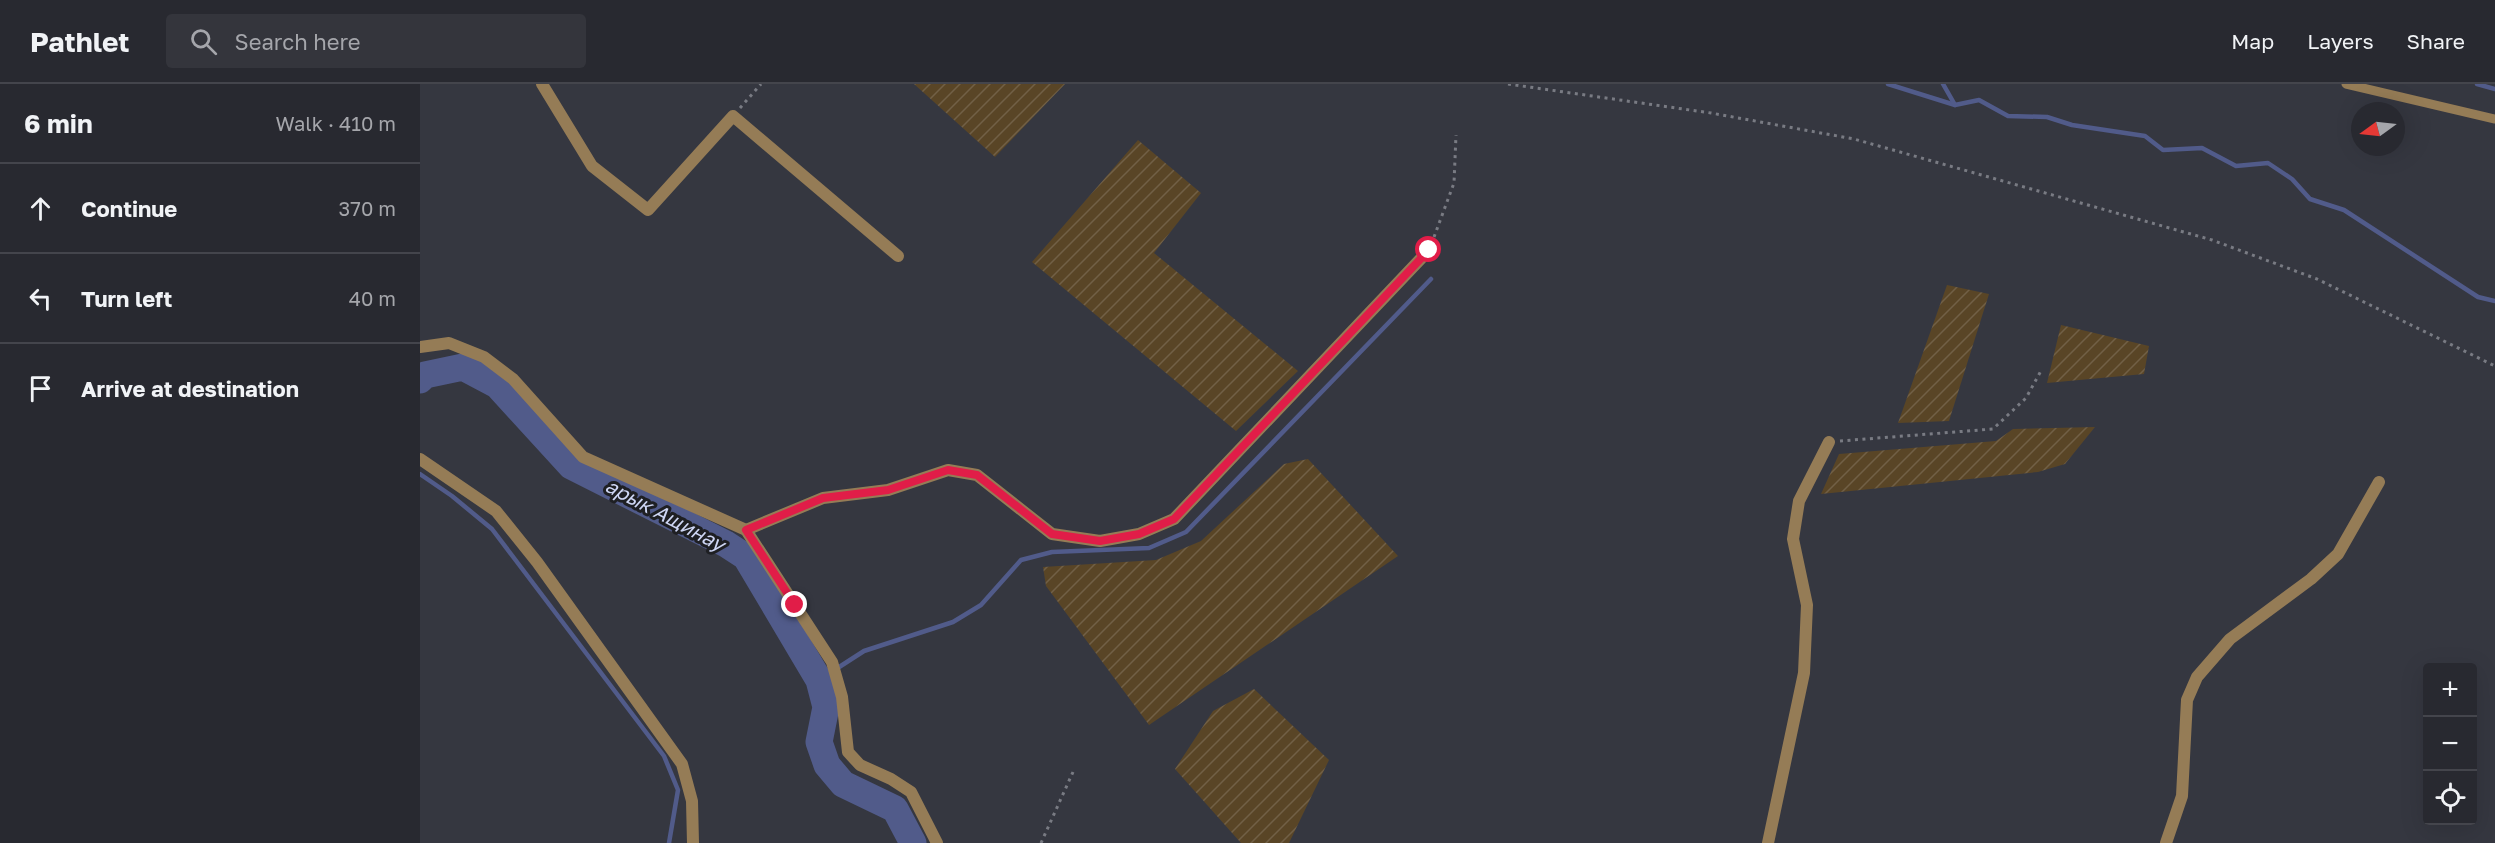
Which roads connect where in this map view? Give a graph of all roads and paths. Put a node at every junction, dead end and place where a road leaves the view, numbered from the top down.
1 (542, 84) edge
2 (761, 84) edge
3 (1508, 84) edge
4 (2346, 84) edge
5 (733, 116) junction
6 (2495, 119) edge
7 (1456, 135) dead end
8 (1429, 250) joint
9 (898, 256) dead end
10 (420, 347) edge
11 (2495, 366) edge
12 (2042, 369) dead end
13 (1829, 442) joint
14 (420, 459) edge
15 (2379, 482) dead end
16 (746, 530) junction
17 (1073, 772) dead end
18 (693, 843) edge
19 (937, 843) edge
20 (1041, 843) edge
21 (1768, 843) edge
22 (2166, 843) edge

1 - 5 street
2 - 5 path
3 - 11 path
4 - 6 lane
5 - 9 street
7 - 8 path
8 - 16 street
10 - 16 street
12 - 13 path
13 - 21 street
14 - 18 street
15 - 22 street
16 - 19 street
17 - 20 path

